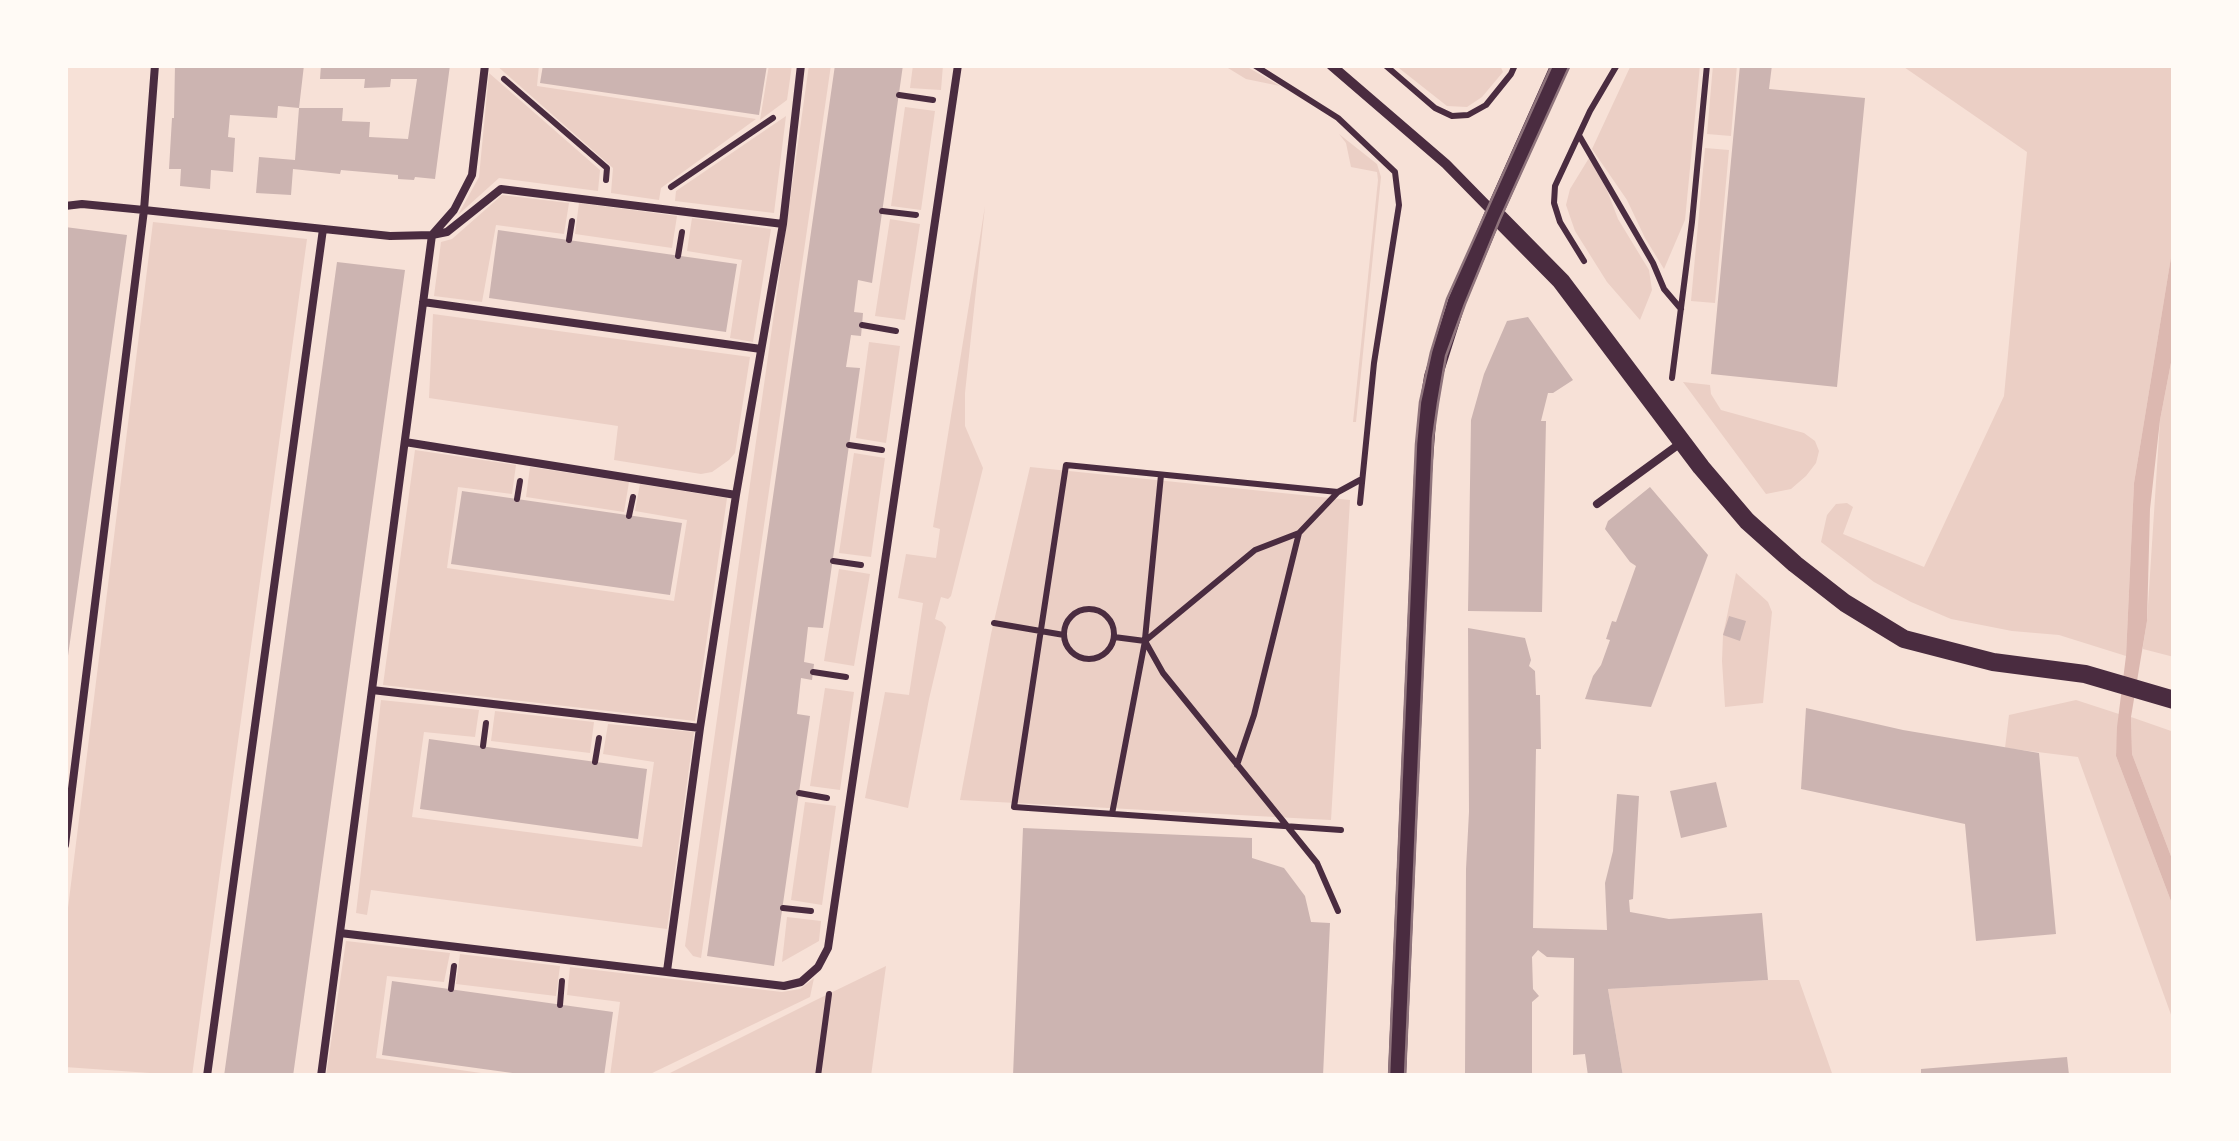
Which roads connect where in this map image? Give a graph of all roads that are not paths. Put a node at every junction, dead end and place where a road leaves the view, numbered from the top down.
1 (155, 65) edge
2 (485, 65) edge
3 (801, 65) edge
4 (958, 65) edge
5 (1331, 65) edge
6 (1560, 65) edge
7 (65, 206) edge
8 (144, 210) junction
9 (1494, 212) junction
10 (782, 224) junction
11 (323, 230) junction
12 (432, 234) junction
13 (423, 302) junction
14 (761, 350) junction
15 (404, 442) junction
16 (1682, 442) junction
17 (736, 496) junction
18 (1597, 504) dead end
19 (372, 690) junction
20 (2169, 698) edge
21 (700, 728) junction
22 (65, 845) edge
23 (340, 933) junction
24 (667, 971) junction
25 (206, 1076) edge
26 (321, 1076) edge
27 (1397, 1076) edge

1 - 8 lane
2 - 12 lane
3 - 10 lane
4 - 24 lane
5 - 9 street
6 - 9 street
7 - 8 lane
8 - 11 lane
8 - 22 lane
9 - 16 street
9 - 27 street
10 - 12 lane
10 - 14 lane
11 - 12 lane
11 - 25 lane
12 - 13 lane
13 - 14 lane
13 - 15 lane
14 - 17 lane
15 - 17 lane
15 - 19 lane
16 - 18 lane
16 - 20 street
17 - 21 lane
19 - 21 lane
19 - 23 lane
21 - 24 lane
23 - 24 lane
23 - 26 lane

